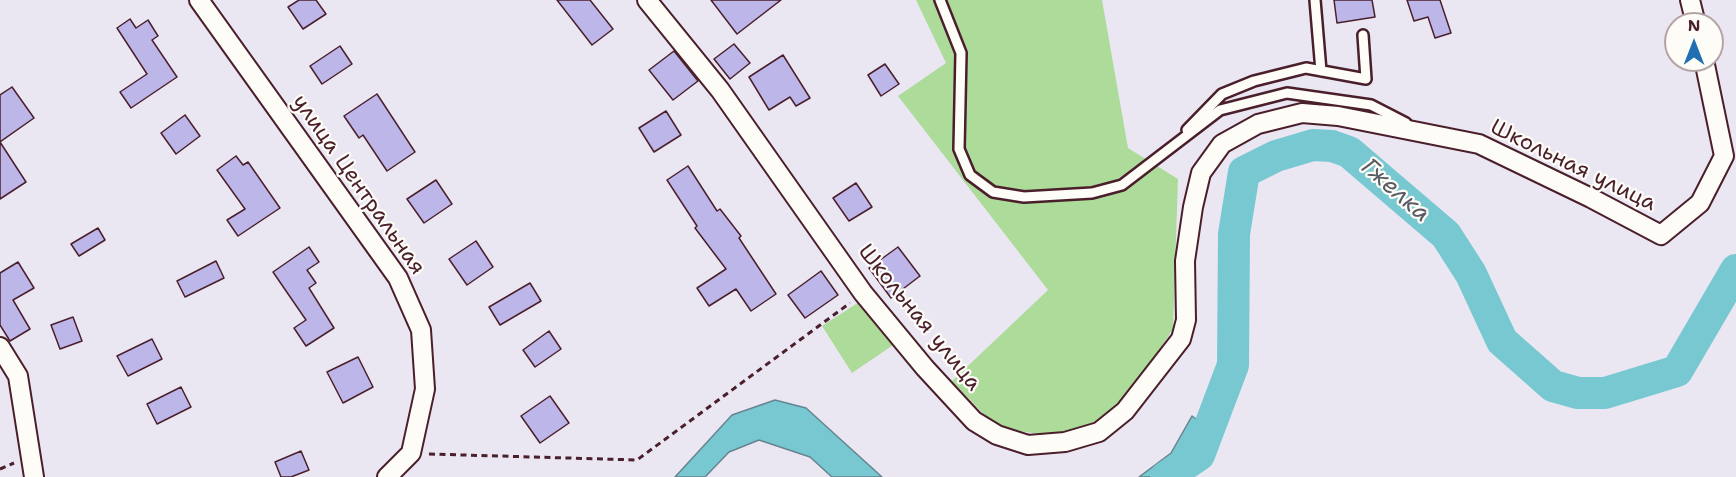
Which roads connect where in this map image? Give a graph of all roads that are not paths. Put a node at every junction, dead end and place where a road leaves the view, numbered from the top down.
1 (199, 0) edge
2 (647, 0) edge
3 (940, 0) edge
4 (1315, 0) edge
5 (1363, 35) dead end
6 (1321, 71) junction
7 (1706, 72) edge
8 (1429, 136) junction
9 (1164, 153) junction
10 (0, 346) edge
11 (34, 477) edge
12 (387, 477) edge

1 - 12 street, улица Центральная
2 - 8 street, Школьная улица
3 - 9 lane
4 - 6 lane
5 - 6 lane
6 - 9 lane
7 - 8 street, Школьная улица
8 - 9 lane
10 - 11 street

